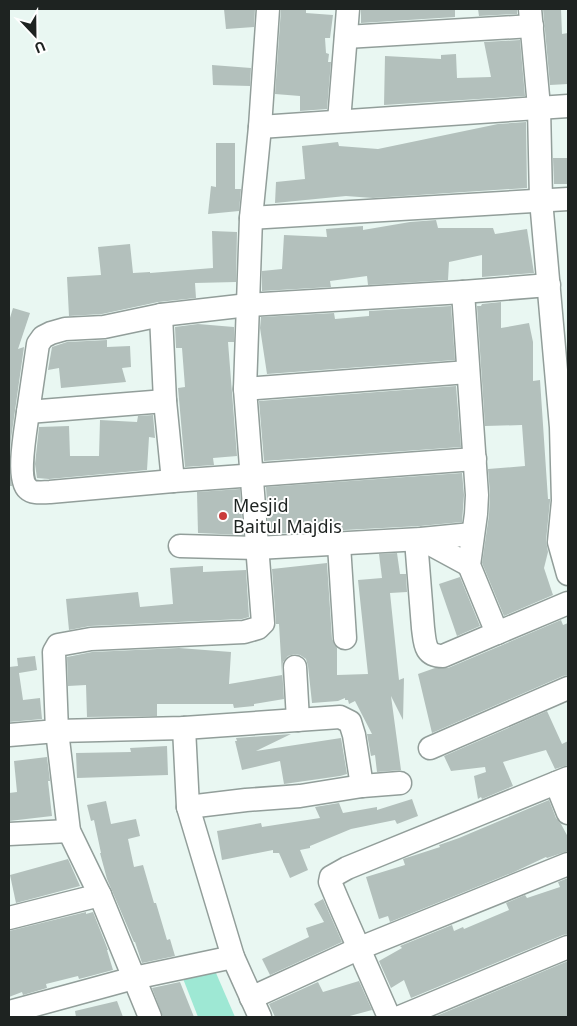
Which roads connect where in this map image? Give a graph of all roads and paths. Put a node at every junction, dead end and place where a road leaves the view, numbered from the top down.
1 (268, 9) edge
2 (348, 9) edge
3 (531, 17) edge
4 (346, 37) junction
5 (568, 106) edge
6 (539, 107) junction
7 (339, 121) junction
8 (260, 127) junction
9 (568, 199) edge
10 (542, 200) junction
11 (251, 218) junction
12 (549, 285) junction
13 (463, 292) junction
14 (248, 305) junction
15 (161, 315) junction
16 (468, 372) junction
17 (245, 389) junction
18 (165, 401) junction
19 (28, 412) junction
20 (475, 459) junction
21 (251, 474) junction
22 (173, 481) junction
23 (472, 534) junction
24 (418, 540) junction
25 (564, 540) edge
26 (339, 544) junction
27 (180, 546) dead end
28 (257, 548) junction
29 (469, 565) junction
30 (568, 574) edge
31 (568, 603) edge
32 (497, 633) junction
33 (345, 638) dead end
34 (296, 667) dead end
35 (568, 688) edge
36 (298, 720) junction
37 (184, 728) junction
38 (57, 731) junction
39 (9, 735) edge
40 (430, 748) dead end
41 (562, 780) edge
42 (400, 783) dead end
43 (362, 786) junction
44 (188, 807) junction
45 (568, 813) edge
46 (70, 830) junction
47 (9, 834) edge
48 (568, 864) edge
49 (100, 895) junction
50 (9, 918) edge
51 (568, 947) edge
52 (360, 948) junction
53 (233, 957) junction
54 (134, 978) junction
55 (256, 1007) edge
56 (9, 1012) edge
57 (150, 1017) edge
58 (389, 1017) edge
59 (400, 1017) edge

1 - 8 street
2 - 4 street
3 - 4 street
3 - 6 street
4 - 7 street
5 - 6 street
6 - 7 street
6 - 10 street
7 - 8 street
8 - 11 street
9 - 10 street
10 - 11 street
10 - 12 street
11 - 14 street
12 - 13 street
12 - 25 street
13 - 14 street
13 - 16 street
14 - 15 street
14 - 17 street
15 - 18 street
15 - 19 street
16 - 17 street
16 - 20 street
17 - 21 street
18 - 19 street
18 - 22 street
19 - 22 street
20 - 21 street
20 - 23 street
21 - 22 street
21 - 28 street
23 - 24 street
23 - 29 street
24 - 26 street
24 - 29 street
24 - 32 street
25 - 30 street
26 - 28 street
26 - 33 street
27 - 28 street
28 - 38 street
29 - 32 street
31 - 32 street
34 - 36 street
35 - 40 street
36 - 37 street
36 - 43 street
37 - 38 street
37 - 44 street
38 - 39 street
38 - 46 street
41 - 45 street
41 - 52 street
42 - 43 street
43 - 44 street
44 - 53 street
46 - 47 street
46 - 49 street
48 - 52 street
49 - 50 street
49 - 54 street
51 - 59 street
52 - 55 street
52 - 58 street
53 - 54 street
53 - 55 street
54 - 56 street
54 - 57 street

